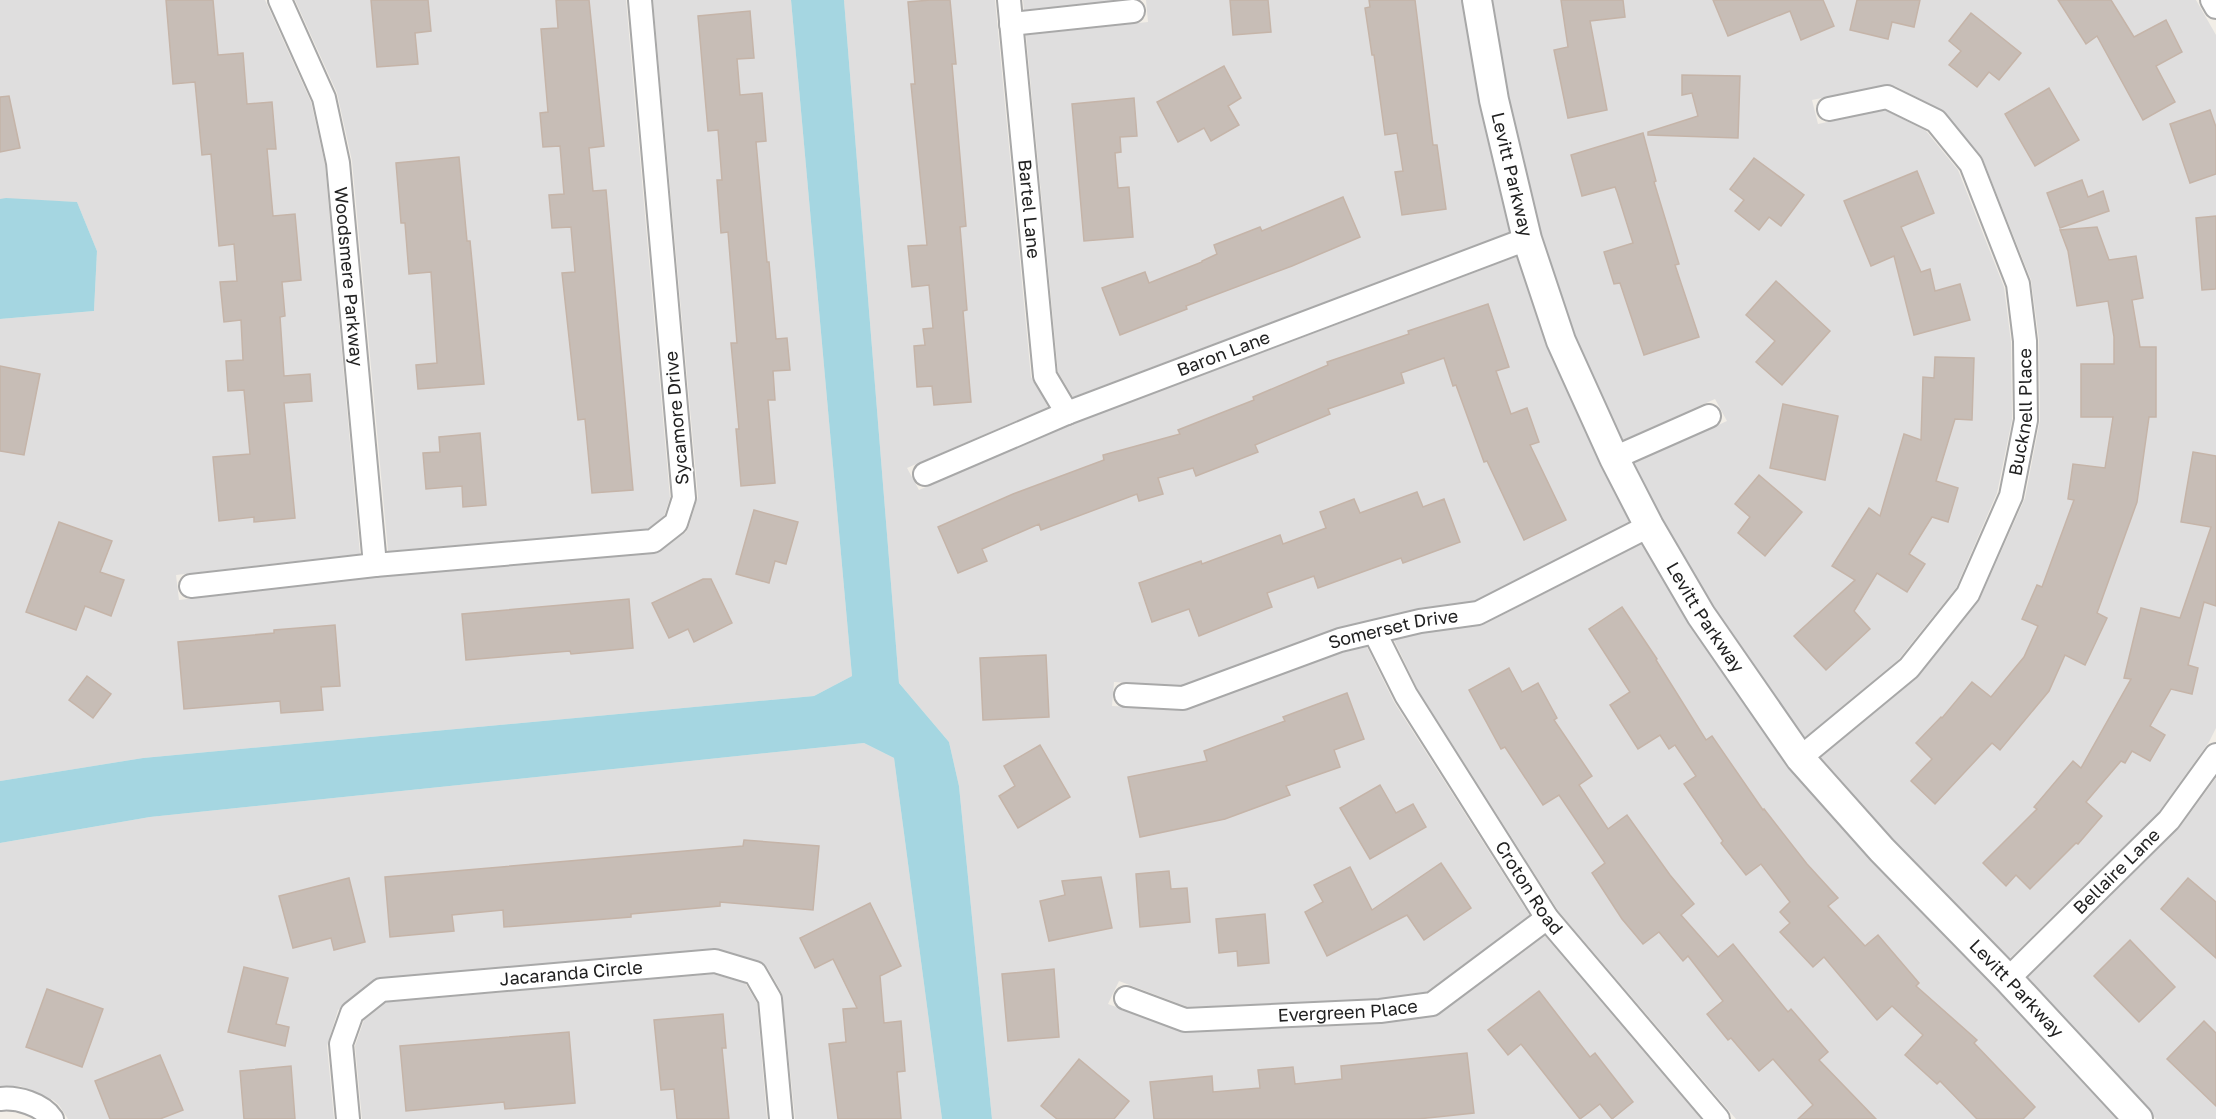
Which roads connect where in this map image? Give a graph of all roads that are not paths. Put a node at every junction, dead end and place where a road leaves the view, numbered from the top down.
1 (280, 0) edge
2 (640, 0) edge
3 (1009, 0) edge
4 (1477, 0) edge
5 (2212, 0) edge
6 (2216, 7) edge
7 (1133, 11) dead end
8 (1011, 24) junction
9 (1829, 109) dead end
10 (1527, 239) junction
11 (1067, 413) junction
12 (1709, 416) dead end
13 (1614, 458) junction
14 (925, 474) dead end
15 (1649, 526) junction
16 (375, 565) junction
17 (191, 586) dead end
18 (1375, 633) junction
19 (1126, 695) dead end
20 (2216, 756) edge
21 (1800, 758) junction
22 (1547, 918) junction
23 (2008, 979) junction
24 (1126, 998) dead end
25 (0, 1099) edge
26 (52, 1119) edge
27 (348, 1119) edge
28 (781, 1119) edge
29 (1718, 1119) edge
30 (2138, 1119) edge

1 - 16 street, Woodsmere Parkway
2 - 16 street, Sycamore Drive
3 - 8 street, Bartel Lane
4 - 10 street, Levitt Parkway
5 - 6 street
7 - 8 street
8 - 11 street, Bartel Lane
9 - 21 street, Bucknell Place
10 - 11 street, Baron Lane
10 - 13 street, Levitt Parkway
11 - 14 street, Baron Lane
12 - 13 street
13 - 15 street, Levitt Parkway
15 - 18 street, Somerset Drive
15 - 21 street, Levitt Parkway
16 - 17 street, Sycamore Drive
18 - 19 street, Somerset Drive
18 - 22 street, Croton Road
20 - 23 street, Bellaire Lane
21 - 23 street, Levitt Parkway
22 - 24 street, Evergreen Place
22 - 29 street, Croton Road
23 - 30 street, Levitt Parkway
25 - 26 street
27 - 28 street, Jacaranda Circle

